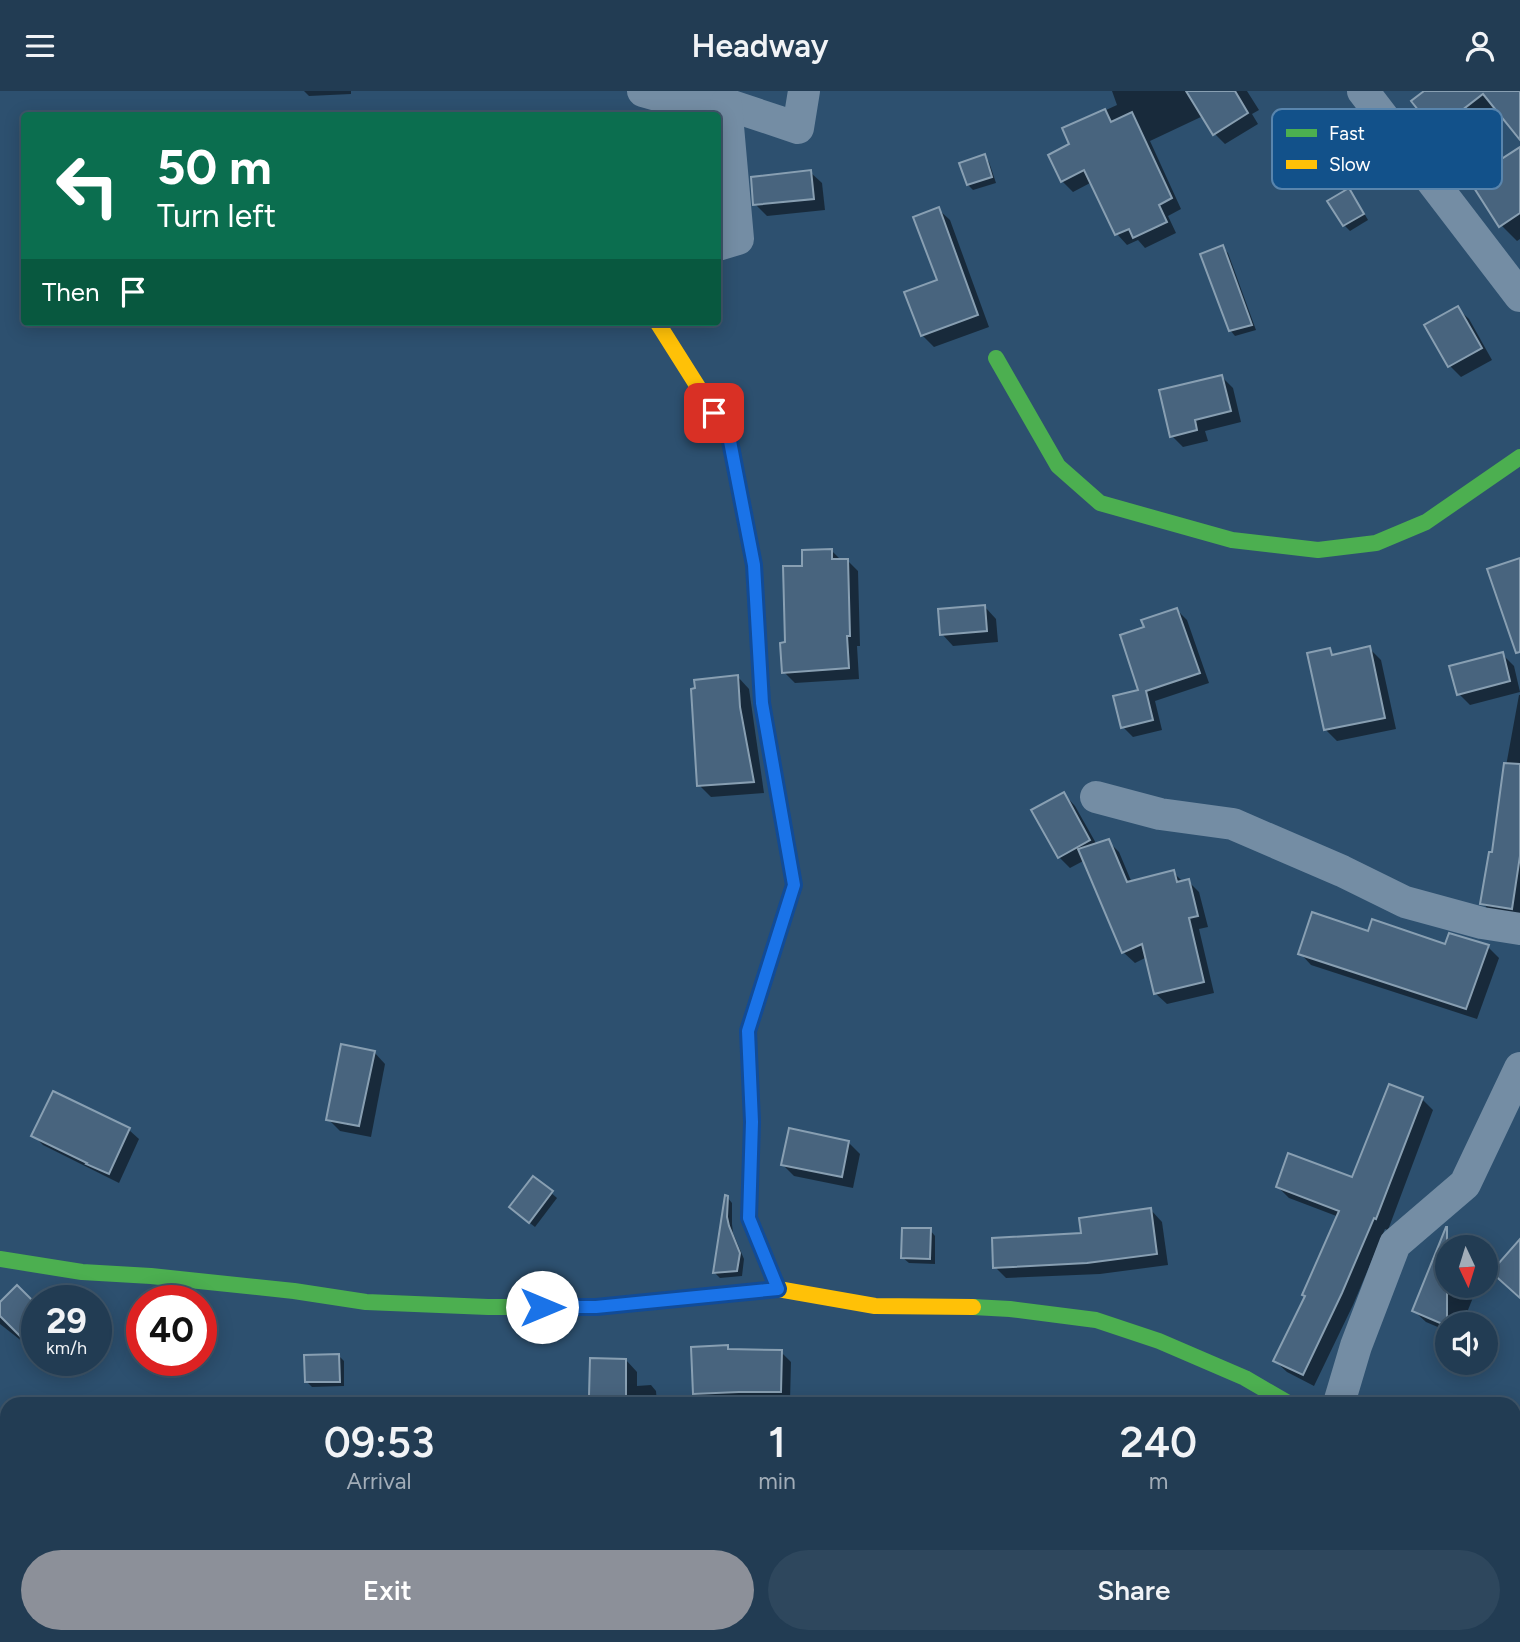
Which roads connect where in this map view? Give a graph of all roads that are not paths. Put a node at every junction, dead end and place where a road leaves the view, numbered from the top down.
1 (643, 91) edge
2 (804, 91) edge
3 (1363, 91) edge
4 (726, 104) junction
5 (1377, 109) edge
6 (1438, 189) edge
7 (721, 244) edge
8 (1520, 296) edge
9 (660, 326) edge
10 (996, 358) dead end
11 (1520, 457) edge
12 (1096, 797) dead end
13 (1520, 929) edge
14 (1520, 1068) edge
15 (0, 1259) edge
16 (778, 1289) junction
17 (1278, 1397) edge
18 (1341, 1397) edge

1 - 4 street
2 - 4 street
3 - 5 street
4 - 7 street
6 - 8 street
9 - 16 street
10 - 11 street
12 - 13 street
14 - 18 street
15 - 16 street
16 - 17 street

